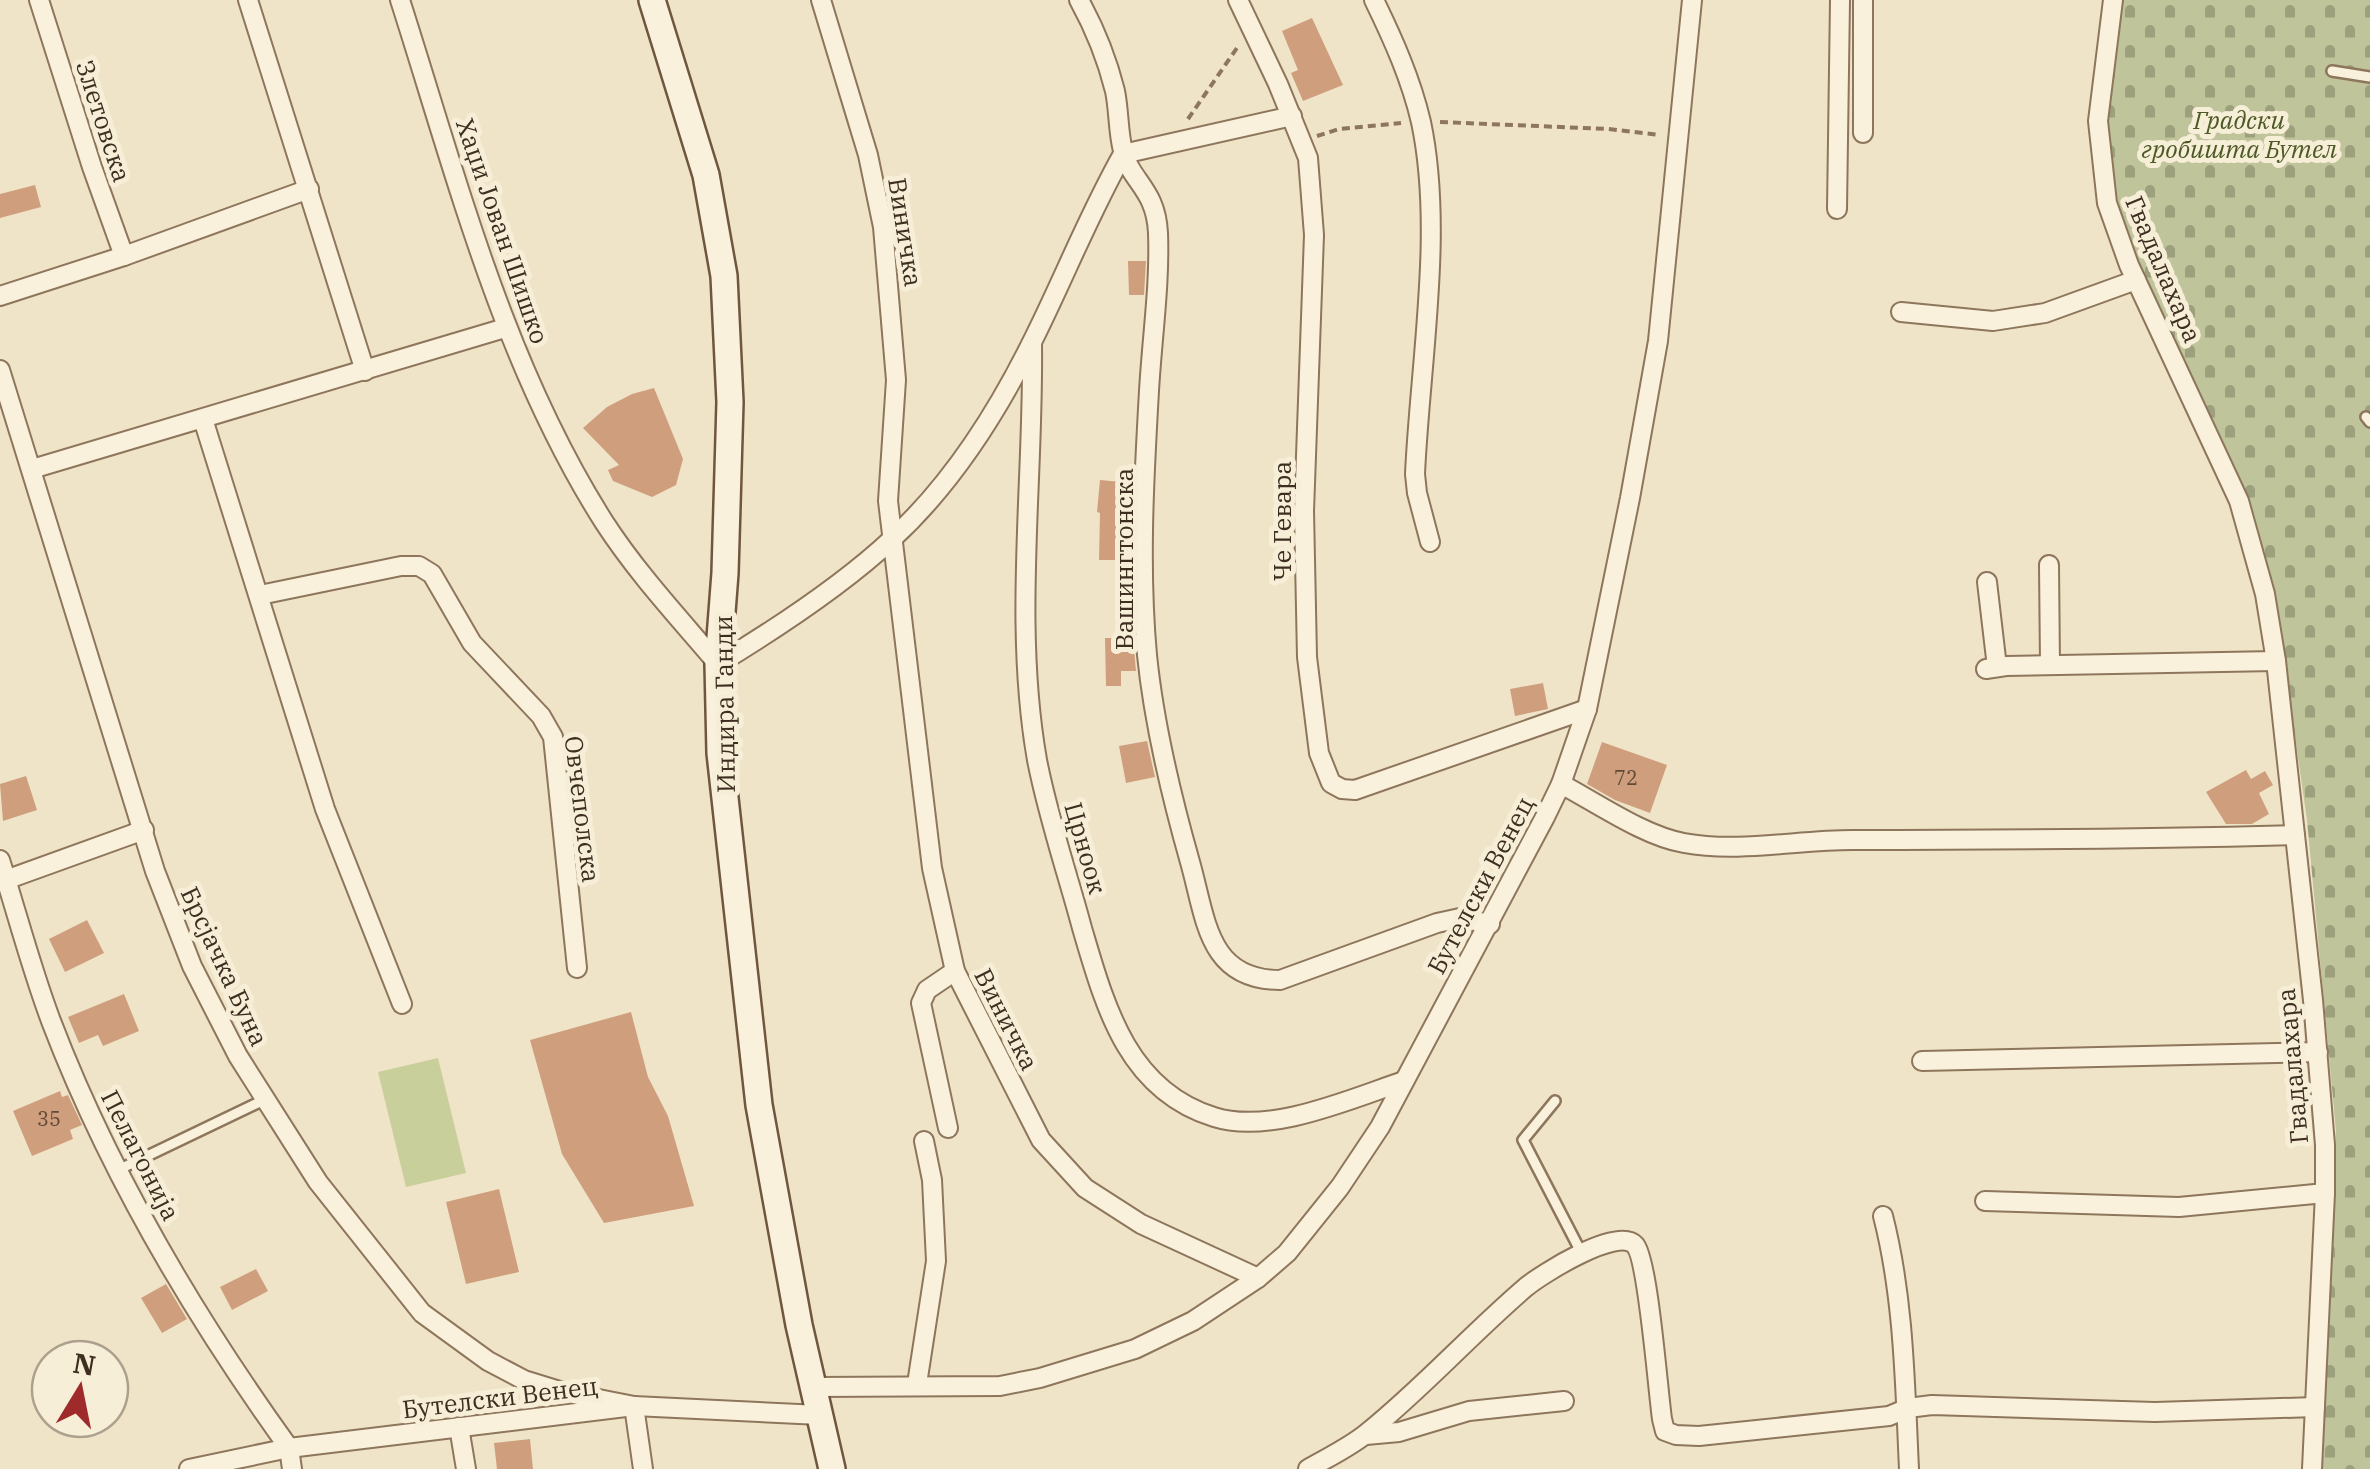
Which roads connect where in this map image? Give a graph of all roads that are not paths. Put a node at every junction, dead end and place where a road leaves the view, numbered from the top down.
1 (40, 0) edge
2 (248, 0) edge
3 (400, 0) edge
4 (652, 0) edge
5 (821, 0) edge
6 (1238, 0) edge
7 (1374, 0) edge
8 (1692, 0) edge
9 (1840, 0) edge
10 (1863, 0) edge
11 (2113, 0) edge
12 (1083, 2) edge
13 (2332, 71) dead end
14 (2370, 77) edge
15 (1292, 116) junction
16 (1863, 133) dead end
17 (1123, 154) junction
18 (1107, 182) junction
19 (309, 189) junction
20 (1148, 192) junction
21 (1837, 209) dead end
22 (124, 256) junction
23 (2136, 280) junction
24 (0, 296) edge
25 (1900, 312) dead end
26 (505, 328) junction
27 (1032, 343) junction
28 (0, 370) edge
29 (365, 371) junction
30 (204, 419) junction
31 (32, 468) junction
32 (892, 539) junction
33 (1430, 542) dead end
34 (2049, 565) dead end
35 (1987, 582) dead end
36 (260, 595) junction
37 (2276, 661) junction
38 (718, 664) junction
39 (2050, 665) junction
40 (1587, 709) junction
41 (1560, 784) junction
42 (144, 830) junction
43 (2295, 835) junction
44 (0, 860) edge
45 (3, 881) edge
46 (1490, 924) junction
47 (577, 968) dead end
48 (955, 971) junction
49 (402, 1004) dead end
50 (2318, 1052) junction
51 (1922, 1061) dead end
52 (1404, 1081) junction
53 (265, 1099) junction
54 (1555, 1100) dead end
55 (948, 1128) dead end
56 (924, 1141) dead end
57 (118, 1170) junction
58 (2326, 1193) junction
59 (1986, 1201) dead end
60 (1883, 1216) dead end
61 (1582, 1254) junction
62 (1258, 1278) junction
63 (917, 1384) junction
64 (814, 1387) junction
65 (1564, 1401) dead end
66 (634, 1406) junction
67 (2316, 1407) junction
68 (1908, 1408) junction
69 (820, 1415) junction
70 (459, 1428) junction
71 (1365, 1436) junction
72 (289, 1448) junction
73 (189, 1469) edge
74 (292, 1469) edge
75 (466, 1469) edge
76 (643, 1469) edge
77 (832, 1469) edge
78 (1308, 1469) edge
79 (1909, 1469) edge
80 (2312, 1469) edge

1 - 22 street, Злетовска
2 - 19 street
3 - 26 street, Хаџи Јован Шишко
4 - 38 street, Индира Ганди
5 - 32 street, Виничка
6 - 15 street, Че Гевара
7 - 33 street
8 - 40 street, Бутелски Венец
9 - 21 street
10 - 16 street
11 - 23 street, Гвадалахара
12 - 17 street, Вашингтонска
13 - 14 lane
15 - 17 street
15 - 40 street, Че Гевара
17 - 18 street
17 - 20 street, Вашингтонска
18 - 20 street
18 - 27 street
19 - 22 street
19 - 29 street
20 - 46 street, Вашингтонска
22 - 24 street
23 - 25 street
23 - 37 street, Гвадалахара
26 - 29 street
26 - 38 street, Хаџи Јован Шишко
27 - 32 street
27 - 52 street, Црноок
28 - 31 street, Брсјачка Буна
29 - 30 street
30 - 31 street
30 - 36 street
31 - 42 street, Брсјачка Буна
32 - 38 street
32 - 48 street, Виничка
34 - 39 street
35 - 39 street
36 - 47 street, Овчеполска
36 - 49 street
37 - 39 street
37 - 43 street, Гвадалахара
38 - 64 street, Индира Ганди
40 - 41 street, Бутелски Венец
41 - 43 street
41 - 46 street, Бутелски Венец
42 - 45 street
42 - 53 street, Брсјачка Буна
43 - 50 street, Гвадалахара
44 - 45 street, Пелагонија
45 - 57 street, Пелагонија
46 - 52 street, Бутелски Венец
48 - 55 street
48 - 62 street, Виничка
50 - 51 street
50 - 58 street, Гвадалахара
52 - 62 street, Бутелски Венец
53 - 57 lane
53 - 66 street, Брсјачка Буна
54 - 61 lane
56 - 63 street
57 - 72 street, Пелагонија
58 - 59 street
58 - 67 street, Гвадалахара
60 - 68 street
61 - 68 street
61 - 71 street
62 - 63 street, Бутелски Венец
63 - 64 street, Бутелски Венец
64 - 69 street, Индира Ганди
65 - 71 street
66 - 69 street, Бутелски Венец
66 - 70 street, Бутелски Венец
66 - 76 street
67 - 68 street
67 - 80 street, Гвадалахара
68 - 79 street
69 - 77 street, Индира Ганди
70 - 72 street, Бутелски Венец
70 - 75 street
71 - 78 street
72 - 73 street, Бутелски Венец
72 - 74 street

